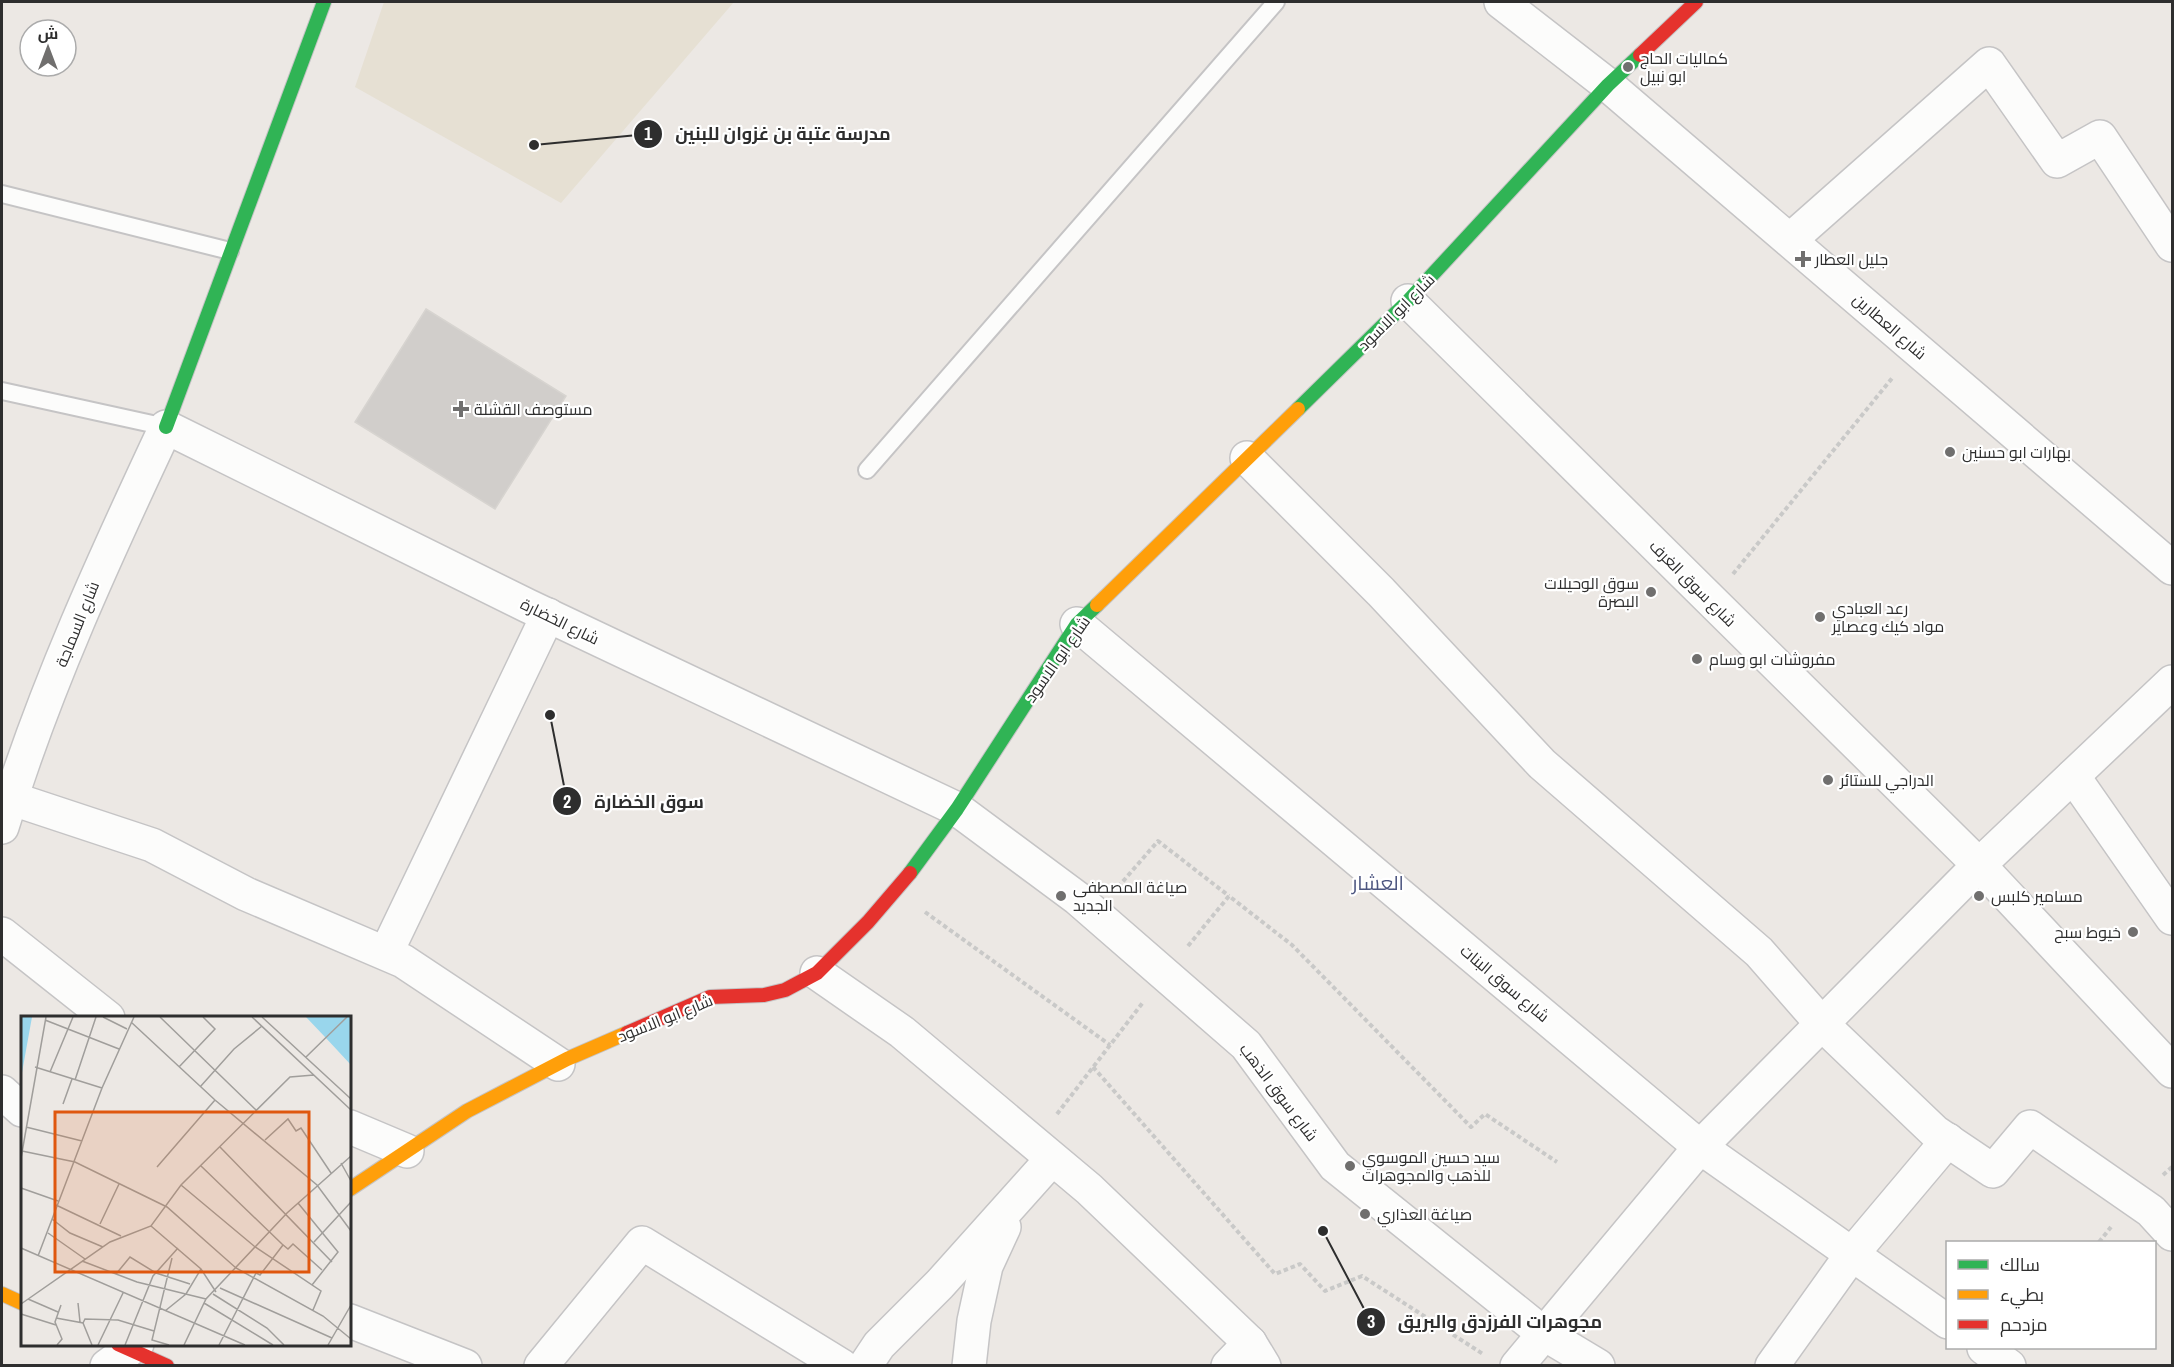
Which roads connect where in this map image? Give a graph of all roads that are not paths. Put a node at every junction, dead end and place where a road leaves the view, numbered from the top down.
1 (324, 2) edge
2 (1276, 2) edge
3 (1501, 2) edge
4 (1696, 2) edge
5 (1608, 85) junction
6 (2, 194) edge
7 (1790, 240) junction
8 (2172, 245) edge
9 (230, 251) junction
10 (1408, 301) junction
11 (2, 391) edge
12 (166, 427) junction
13 (1247, 458) junction
14 (867, 470) dead end
15 (2172, 568) edge
16 (548, 615) junction
17 (1077, 624) junction
18 (2172, 682) edge
19 (11, 759) edge
20 (2073, 776) junction
21 (957, 809) junction
22 (6, 812) edge
23 (1979, 865) junction
24 (2172, 918) edge
25 (2, 934) edge
26 (386, 953) junction
27 (817, 973) junction
28 (107, 1016) edge
29 (1822, 1024) junction
30 (558, 1064) junction
31 (2172, 1071) edge
32 (2, 1092) edge
33 (21, 1109) edge
34 (351, 1127) edge
35 (1948, 1140) junction
36 (1700, 1147) junction
37 (407, 1150) junction
38 (1043, 1151) junction
39 (351, 1188) edge
40 (1015, 1201) junction
41 (2172, 1234) edge
42 (1852, 1254) junction
43 (2, 1294) edge
44 (21, 1303) edge
45 (351, 1321) edge
46 (1946, 1321) edge
47 (1543, 1333) junction
48 (1987, 1349) edge
49 (123, 1351) edge
50 (1247, 1358) edge
51 (1504, 1362) edge
52 (167, 1365) edge
53 (465, 1365) edge
54 (541, 1365) edge
55 (842, 1365) edge
56 (865, 1365) edge
57 (969, 1365) edge
58 (1598, 1365) edge
59 (1772, 1365) edge
60 (2009, 1365) edge

1 - 9 street
2 - 14 lane
3 - 5 street, شارع العطارين
4 - 5 street, شارع ابو الاسود
5 - 7 street, شارع العطارين
5 - 10 street, شارع ابو الاسود
6 - 9 lane
7 - 8 street
7 - 15 street, شارع العطارين
9 - 12 street
10 - 13 street, شارع ابو الاسود
10 - 23 street, شارع سوق الغرف
11 - 12 lane
12 - 16 street, شارع الخضارة
12 - 19 street, شارع السماجة
13 - 17 street, شارع ابو الاسود
13 - 29 street
16 - 21 street, شارع الخضارة
16 - 26 street
17 - 21 street, شارع ابو الاسود
17 - 36 street, شارع سوق البنات
18 - 20 street
19 - 22 street, شارع السماجة
20 - 23 street
20 - 24 street
21 - 27 street, شارع ابو الاسود
21 - 47 street, شارع سوق الذهب
22 - 26 street
23 - 29 street
23 - 31 street, شارع سوق الغرف
25 - 28 street
26 - 30 street
27 - 30 street, شارع ابو الاسود
27 - 38 street
29 - 35 street
29 - 36 street
30 - 37 street, شارع ابو الاسود
32 - 33 street
34 - 37 street
35 - 41 street
35 - 42 street
36 - 42 street, شارع سوق البنات
36 - 47 street
37 - 39 street, شارع ابو الاسود
38 - 40 street
38 - 50 street
40 - 56 street
40 - 57 street
42 - 46 street, شارع سوق البنات
42 - 59 street
43 - 44 street
45 - 53 street
47 - 51 street
47 - 58 street, شارع سوق الذهب
48 - 60 street
49 - 52 street
54 - 55 street

